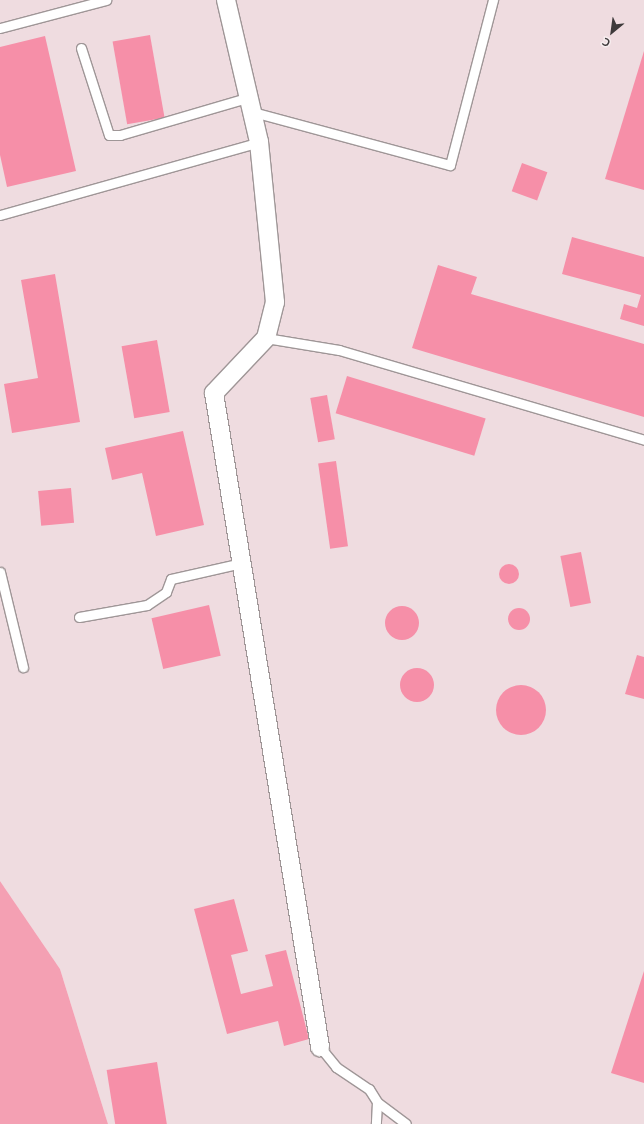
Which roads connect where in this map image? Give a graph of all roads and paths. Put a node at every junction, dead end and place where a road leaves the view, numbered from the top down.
1 (106, 0) edge
2 (226, 0) edge
3 (493, 0) edge
4 (0, 28) edge
5 (81, 48) dead end
6 (251, 105) junction
7 (259, 142) junction
8 (0, 215) edge
9 (266, 338) junction
10 (644, 440) edge
11 (242, 563) junction
12 (0, 572) edge
13 (79, 617) dead end
14 (22, 667) dead end
15 (320, 1047) joint
16 (377, 1102) junction
17 (376, 1124) edge
18 (406, 1124) edge

1 - 4 lane
2 - 6 street
3 - 6 lane
5 - 6 lane
6 - 7 street
7 - 8 lane
7 - 9 street
9 - 10 lane
9 - 11 street
11 - 13 lane
11 - 15 street
12 - 14 lane
15 - 16 lane
16 - 17 lane
16 - 18 lane

